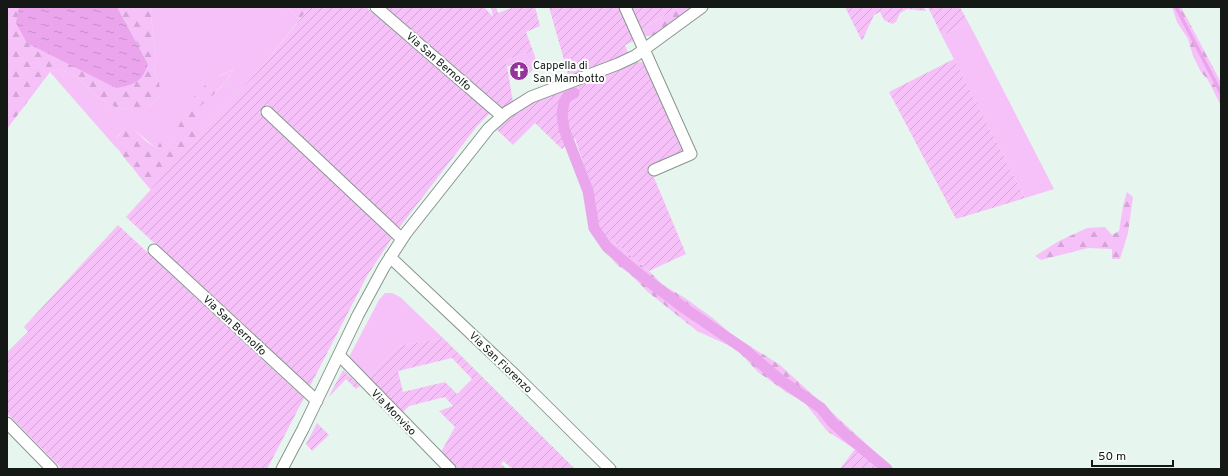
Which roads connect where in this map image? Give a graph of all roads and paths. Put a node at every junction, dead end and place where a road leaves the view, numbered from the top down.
1 (376, 7) edge
2 (625, 7) edge
3 (702, 7) edge
4 (643, 50) junction
5 (267, 112) dead end
6 (502, 116) junction
7 (654, 170) dead end
8 (402, 239) junction
9 (154, 250) dead end
10 (390, 257) junction
11 (339, 355) junction
12 (317, 401) junction
13 (7, 423) edge
14 (52, 469) edge
15 (282, 469) edge
16 (450, 469) edge
17 (610, 469) edge

1 - 6 street, Via San Bernolfo
2 - 4 street
3 - 4 street
4 - 6 street
4 - 7 street
5 - 8 street
6 - 8 street
8 - 10 street
9 - 12 street, Via San Bernolfo
10 - 11 street
10 - 17 street, Via San Fiorenzo
11 - 12 street
11 - 16 street, Via Monviso
12 - 15 street
13 - 14 street

